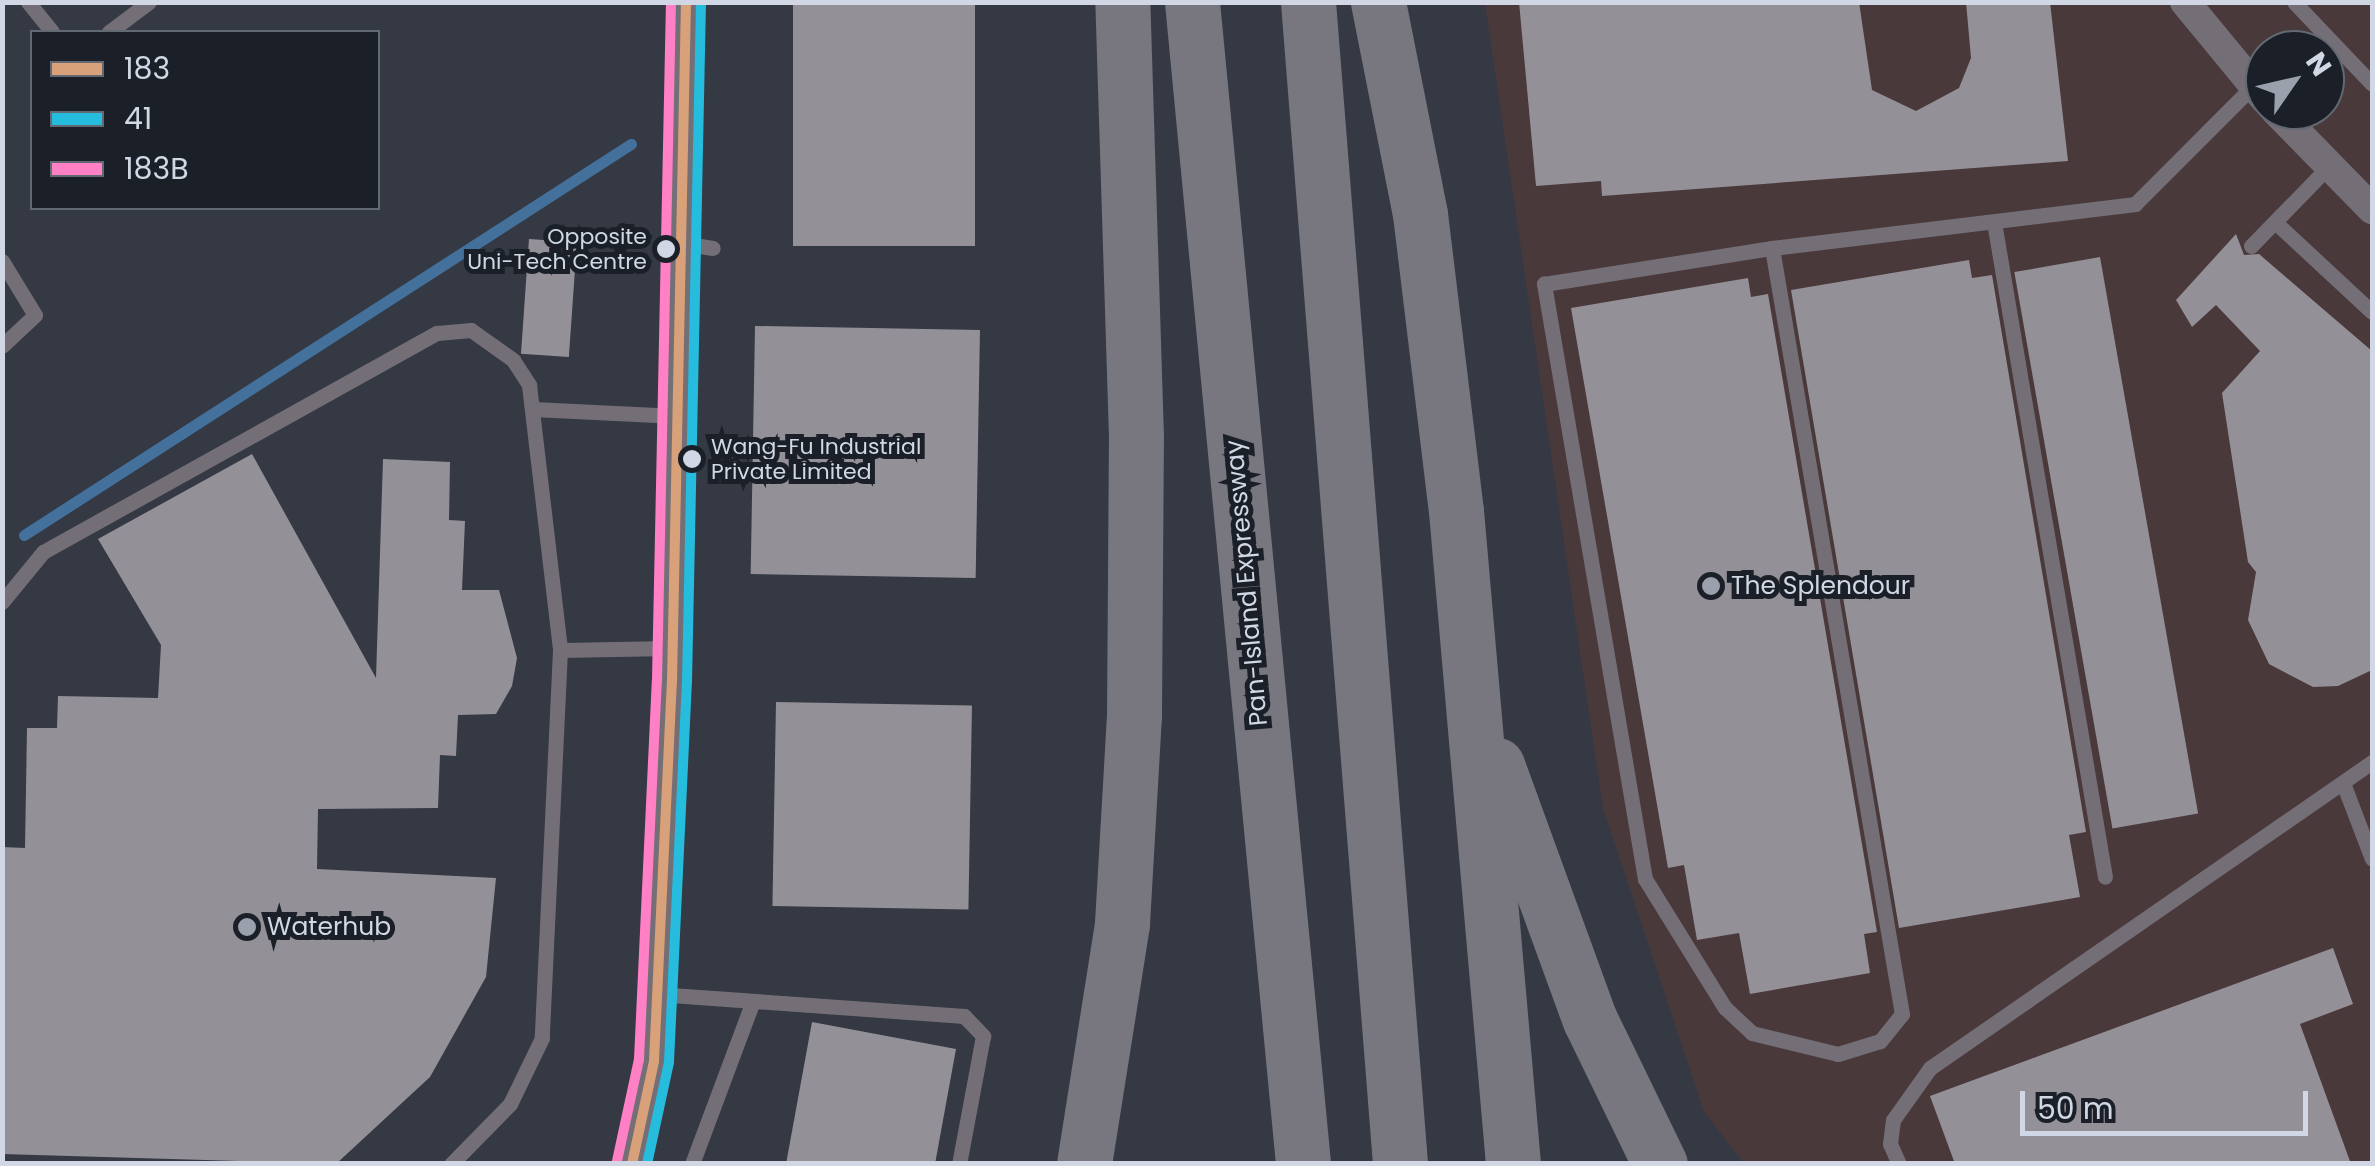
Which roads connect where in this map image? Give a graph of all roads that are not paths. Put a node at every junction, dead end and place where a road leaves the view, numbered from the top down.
1 (28, 2) edge
2 (149, 2) edge
3 (686, 2) edge
4 (1122, 2) edge
5 (1192, 2) edge
6 (1308, 2) edge
7 (1378, 2) edge
8 (2186, 2) edge
9 (2294, 2) edge
10 (50, 30) edge
11 (113, 30) edge
12 (2315, 30) edge
13 (2345, 62) edge
14 (2245, 75) edge
15 (2372, 84) edge
16 (2245, 105) edge
17 (2294, 130) edge
18 (2329, 166) junction
19 (2372, 209) edge
20 (1994, 222) junction
21 (2275, 222) junction
22 (2251, 246) dead end
23 (1772, 248) junction
24 (2, 261) edge
25 (2372, 312) edge
26 (2, 346) edge
27 (532, 408) junction
28 (677, 416) junction
29 (2, 602) edge
30 (673, 648) junction
31 (560, 650) junction
32 (1470, 684) junction
33 (2372, 762) edge
34 (2343, 783) junction
35 (2372, 858) edge
36 (2105, 878) dead end
37 (657, 994) junction
38 (753, 1001) junction
39 (1650, 1155) edge
40 (451, 1164) edge
41 (632, 1164) edge
42 (692, 1164) edge
43 (959, 1164) edge
44 (1084, 1164) edge
45 (1303, 1164) edge
46 (1400, 1164) edge
47 (1513, 1164) edge
48 (1899, 1164) edge

1 - 10 lane
2 - 11 lane
3 - 28 street
4 - 44 highway
5 - 45 highway, Pan-Island Expressway
6 - 46 highway
7 - 32 highway
8 - 14 street
9 - 12 lane
13 - 15 lane
16 - 20 lane
17 - 18 street
18 - 19 street
18 - 21 lane
20 - 23 lane
20 - 36 lane
21 - 22 lane
21 - 25 lane
23 - 23 lane
24 - 26 lane
27 - 28 lane
27 - 29 lane
27 - 31 lane
28 - 30 street
30 - 31 lane
30 - 37 street
31 - 40 lane
32 - 39 highway
32 - 47 highway
33 - 34 lane
34 - 35 lane
34 - 48 lane
37 - 38 lane
37 - 41 street
38 - 42 lane
38 - 43 lane

